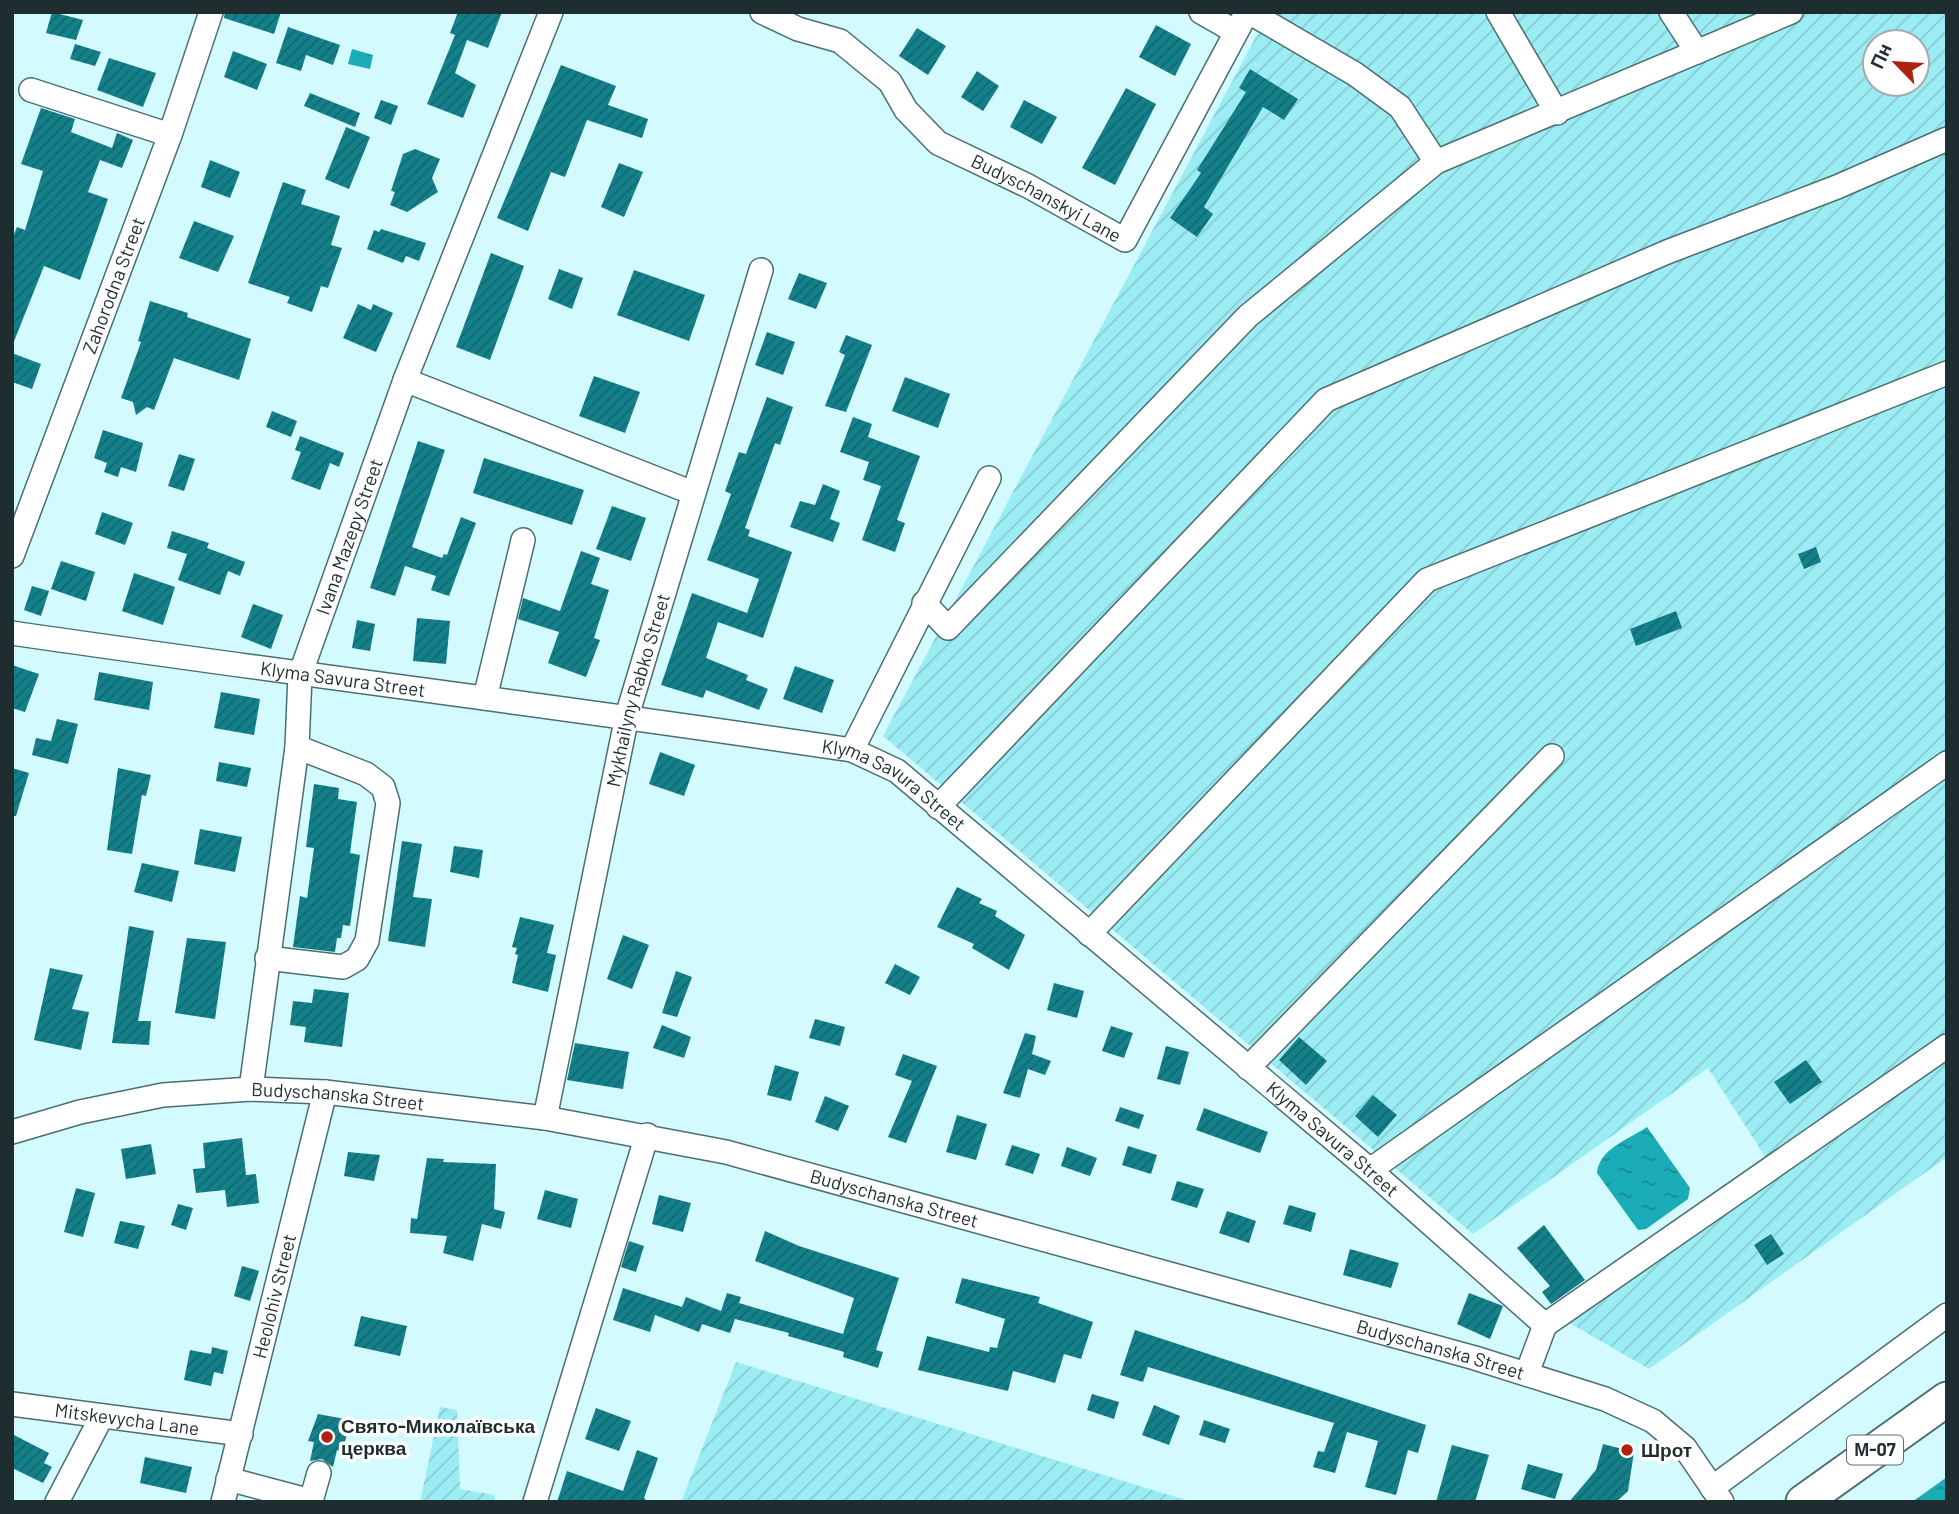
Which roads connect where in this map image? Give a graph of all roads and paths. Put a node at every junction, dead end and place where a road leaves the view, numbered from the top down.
1 (211, 12) edge
2 (551, 12) edge
3 (762, 12) edge
4 (1201, 12) edge
5 (1498, 12) edge
6 (1671, 12) edge
7 (1791, 12) edge
8 (1244, 19) edge
9 (1697, 52) junction
10 (32, 90) dead end
11 (1557, 113) junction
12 (170, 135) junction
13 (1947, 139) edge
14 (1436, 162) junction
15 (761, 270) dead end
16 (1947, 373) edge
17 (405, 380) junction
18 (989, 478) dead end
19 (693, 493) junction
20 (523, 540) dead end
21 (12, 556) edge
22 (924, 603) junction
23 (12, 633) edge
24 (300, 675) junction
25 (485, 698) junction
26 (627, 716) junction
27 (297, 747) junction
28 (852, 750) junction
29 (1552, 755) dead end
30 (1947, 763) edge
31 (938, 807) junction
32 (1089, 934) junction
33 (267, 958) junction
34 (1947, 1046) edge
35 (1248, 1068) junction
36 (251, 1089) junction
37 (325, 1092) junction
38 (545, 1118) junction
39 (12, 1132) edge
40 (647, 1135) junction
41 (1370, 1170) junction
42 (1947, 1315) edge
43 (1545, 1325) junction
44 (1527, 1373) junction
45 (1947, 1399) edge
46 (12, 1404) edge
47 (102, 1416) junction
48 (241, 1434) junction
49 (319, 1472) dead end
50 (226, 1490) edge
51 (1717, 1495) edge
52 (57, 1502) edge
53 (535, 1502) edge
54 (1803, 1502) edge

1 - 12 street, Zahorodna Street
2 - 17 street, Ivana Mazepy Street
3 - 8 street, Budyschanskyi Lane
4 - 8 street
5 - 11 street
6 - 9 street
7 - 9 street
8 - 14 street
9 - 11 street
10 - 12 street
11 - 14 street
12 - 21 street, Zahorodna Street
13 - 31 street
14 - 22 street
15 - 19 street, Mykhailyny Rabko Street
16 - 32 street
17 - 19 street
17 - 24 street, Ivana Mazepy Street
18 - 22 street
19 - 26 street, Mykhailyny Rabko Street
20 - 25 street
22 - 28 street
23 - 24 street, Klyma Savura Street
24 - 25 street, Klyma Savura Street
24 - 27 street, Ivana Mazepy Street
25 - 26 street, Klyma Savura Street
26 - 28 street, Klyma Savura Street
26 - 38 street, Mykhailyny Rabko Street
27 - 33 street, Ivana Mazepy Street
27 - 33 street
28 - 31 street, Klyma Savura Street
29 - 35 street
30 - 41 street
31 - 32 street, Klyma Savura Street
32 - 35 street, Klyma Savura Street
33 - 36 street, Ivana Mazepy Street
34 - 43 street
35 - 41 street, Klyma Savura Street
36 - 37 street, Budyschanska Street
36 - 39 street, Budyschanska Street
37 - 38 street, Budyschanska Street
37 - 48 street, Heolohiv Street
38 - 40 street, Budyschanska Street
40 - 44 street, Budyschanska Street
40 - 53 street
41 - 43 street, Klyma Savura Street
42 - 51 street
43 - 44 street
44 - 51 street, Budyschanska Street
45 - 54 highway, М-07
46 - 47 street, Mitskevycha Lane
47 - 48 street, Mitskevycha Lane
47 - 52 street
48 - 50 street, Heolohiv Street
49 - 50 street

